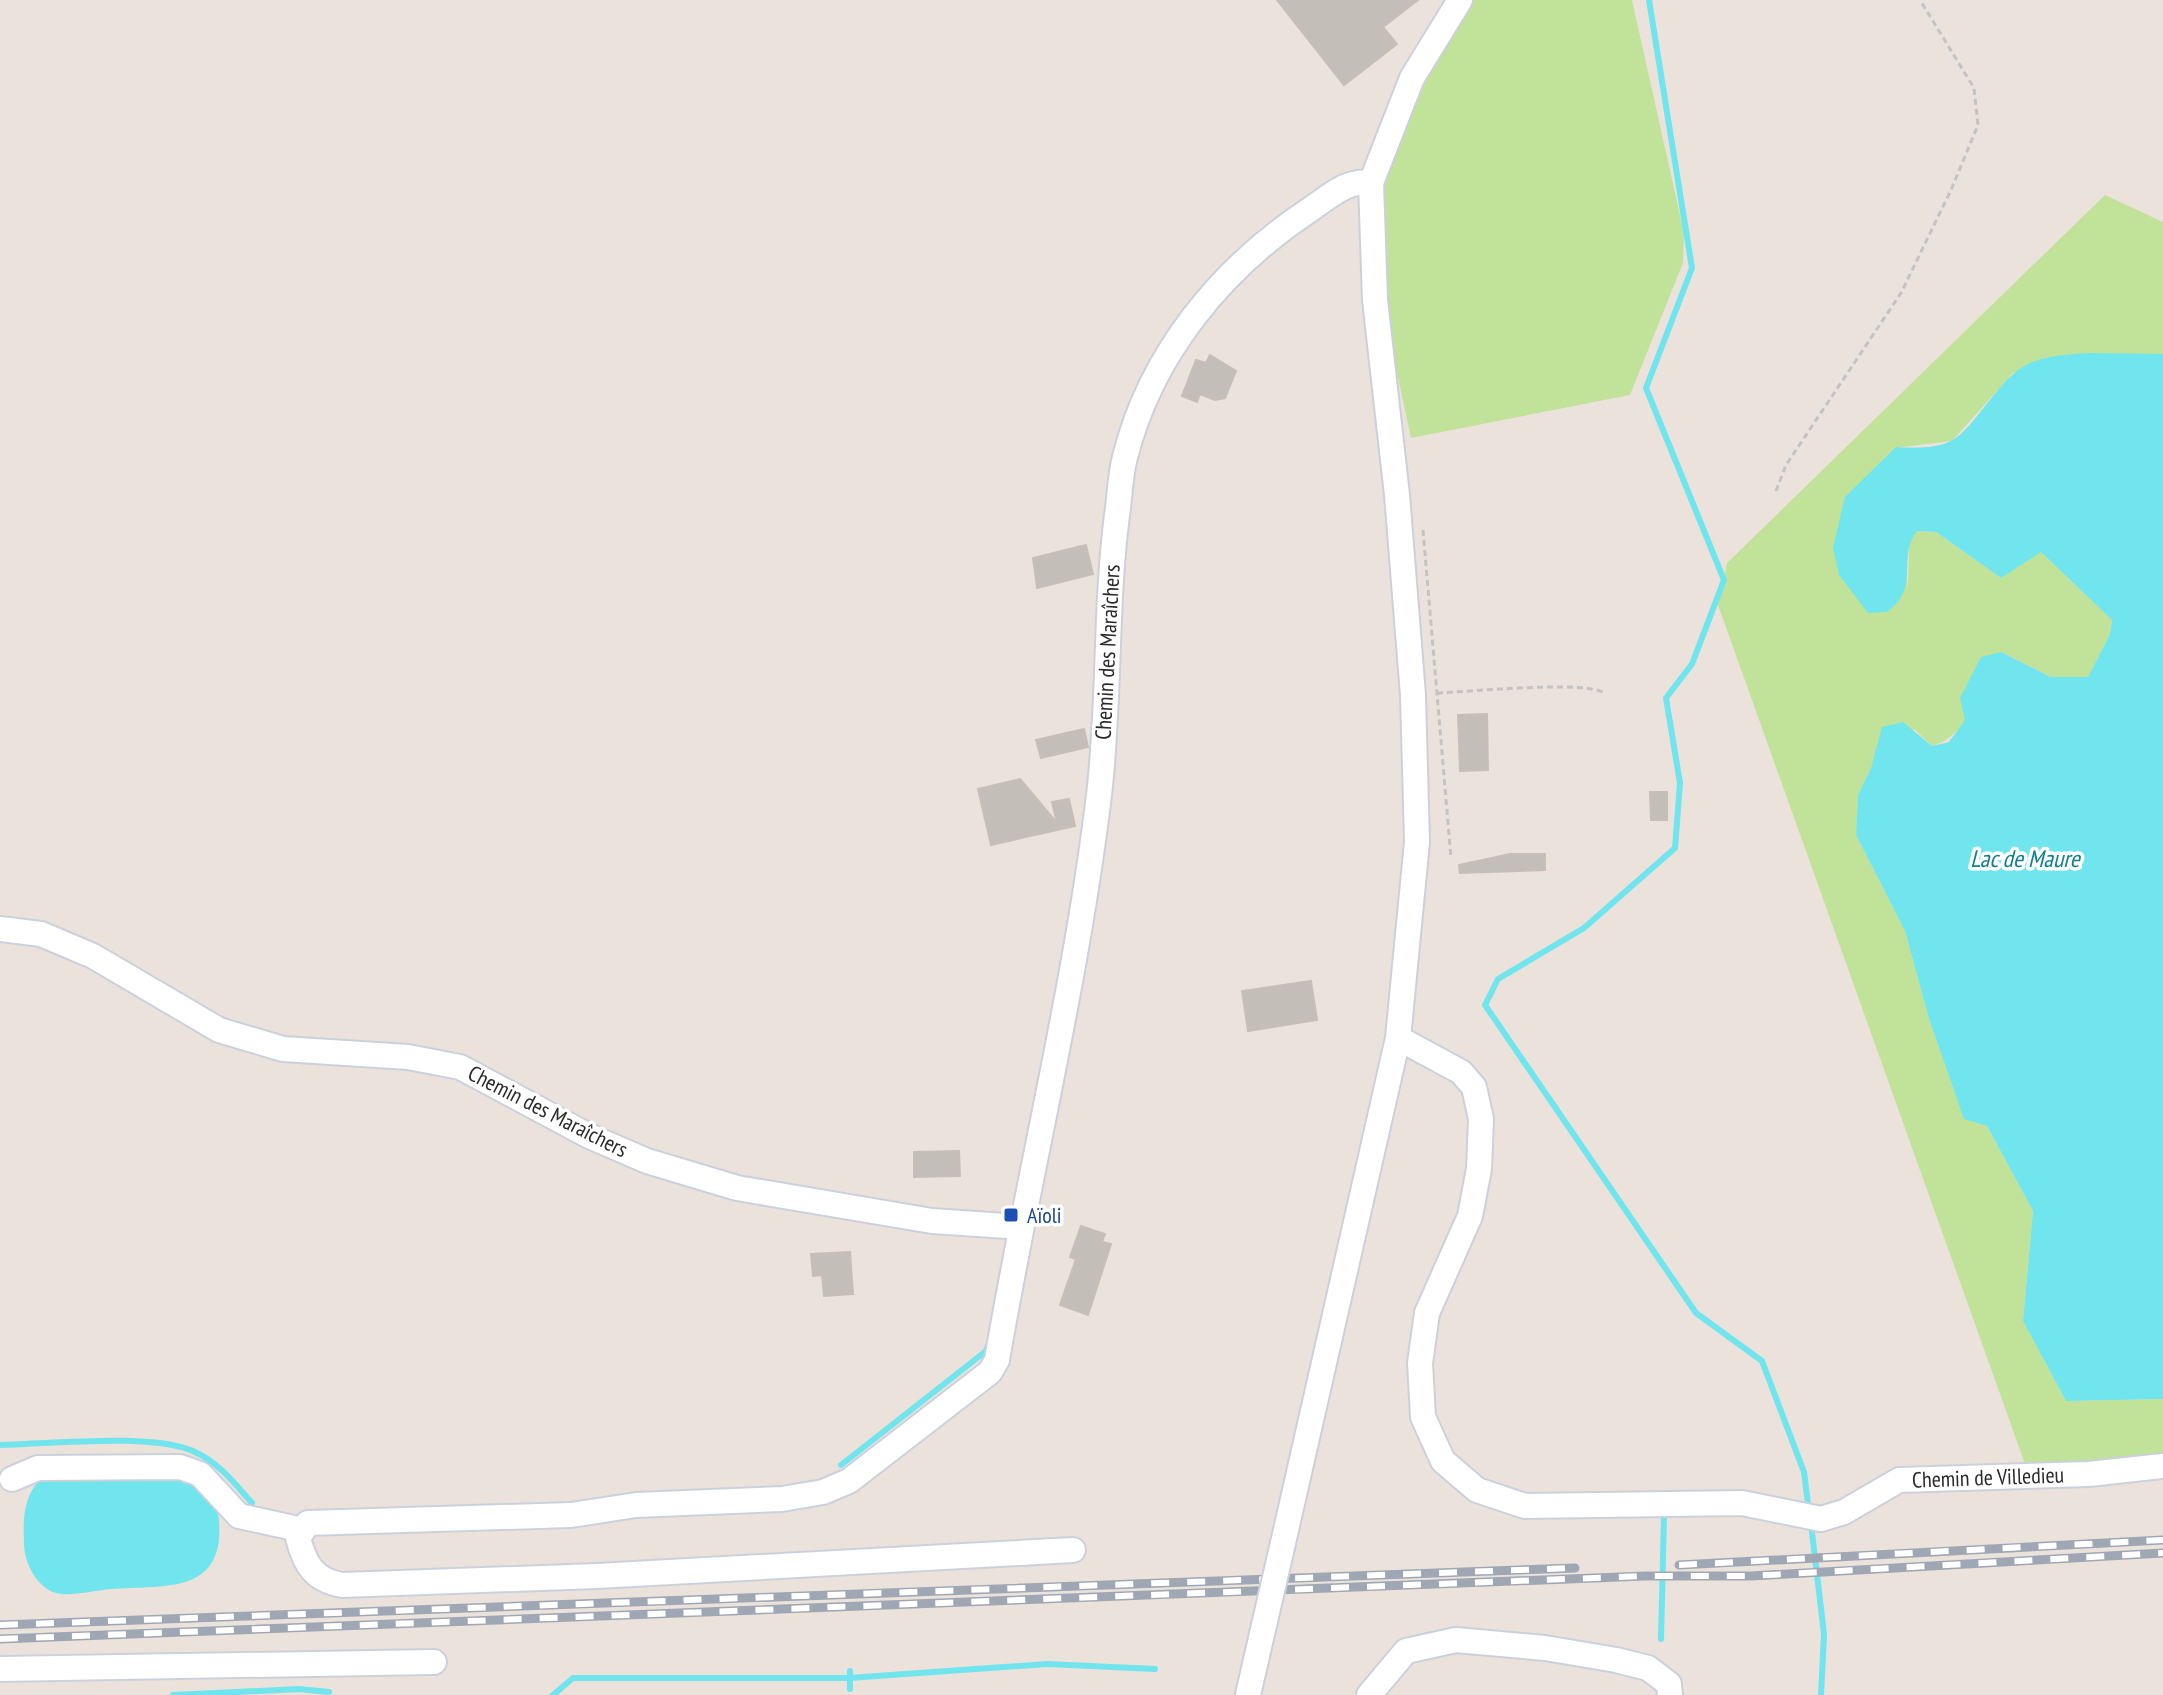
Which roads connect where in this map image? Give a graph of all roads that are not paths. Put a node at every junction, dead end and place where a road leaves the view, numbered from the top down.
1 (1460, 0) edge
2 (1371, 183) junction
3 (0, 929) edge
4 (1398, 1038) junction
5 (1021, 1227) junction
6 (2163, 1466) edge
7 (12, 1479) dead end
8 (303, 1530) junction
9 (1073, 1550) dead end
10 (434, 1662) dead end
11 (0, 1669) edge
12 (1248, 1695) edge
13 (1369, 1695) edge
14 (1670, 1695) edge

1 - 2 street
2 - 4 street
2 - 5 street, Chemin des Maraîchers
3 - 5 street, Chemin des Maraîchers
4 - 6 street, Chemin de Villedieu
4 - 12 street, bridge
5 - 8 street, Chemin des Maraîchers
7 - 8 street
8 - 9 street
10 - 11 street
13 - 14 street

